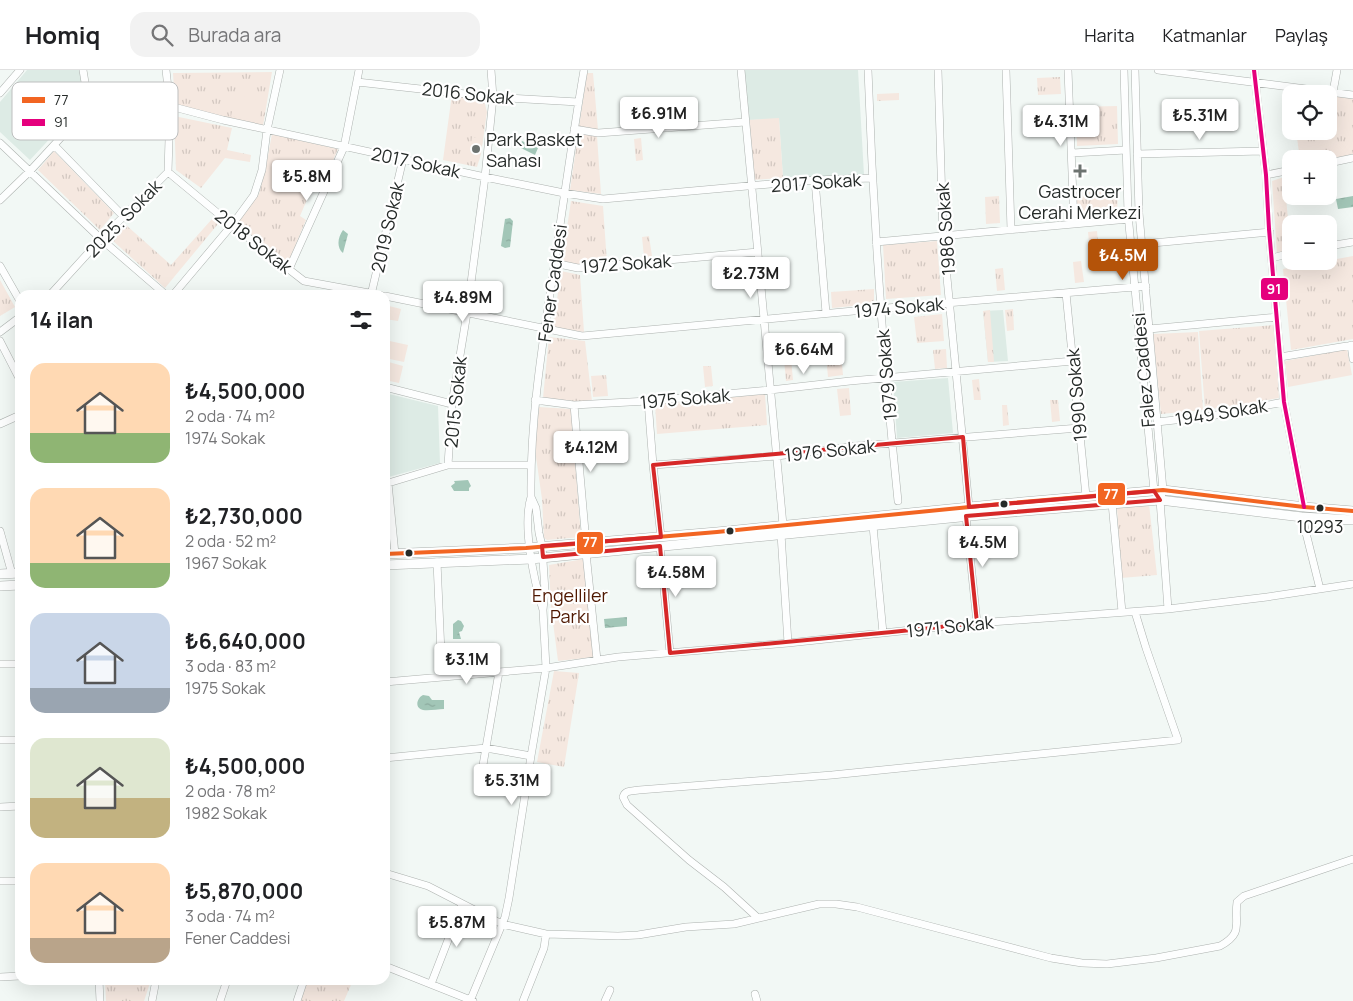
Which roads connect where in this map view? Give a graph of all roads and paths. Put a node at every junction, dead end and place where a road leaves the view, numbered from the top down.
1 (20, 70) edge
2 (280, 70) edge
3 (359, 70) edge
4 (491, 70) edge
5 (584, 70) edge
6 (741, 70) edge
7 (868, 70) edge
8 (938, 70) edge
9 (1006, 70) edge
10 (1068, 70) edge
11 (1124, 70) edge
12 (1135, 70) edge
13 (1158, 70) edge
14 (1254, 70) edge
15 (1337, 70) edge
16 (357, 82) junction
17 (1256, 82) junction
18 (1282, 85) edge
19 (1334, 85) edge
20 (0, 93) edge
21 (1337, 93) edge
22 (1353, 95) edge
23 (493, 96) junction
24 (578, 102) junction
25 (178, 108) edge
26 (746, 122) junction
27 (574, 129) junction
28 (267, 130) junction
29 (59, 140) edge
30 (169, 140) edge
31 (0, 142) edge
32 (54, 145) junction
33 (344, 147) junction
34 (1126, 150) junction
35 (1263, 151) junction
36 (1072, 153) junction
37 (1137, 154) junction
38 (1353, 158) edge
39 (403, 159) junction
40 (1337, 161) edge
41 (30, 171) junction
42 (168, 172) junction
43 (1282, 172) edge
44 (1266, 175) junction
45 (485, 177) junction
46 (872, 178) junction
47 (815, 180) junction
48 (752, 186) junction
49 (564, 193) junction
50 (0, 200) edge
51 (124, 216) junction
52 (1128, 219) junction
53 (1074, 224) junction
54 (232, 225) junction
55 (1011, 230) junction
56 (1270, 232) junction
57 (943, 236) junction
58 (101, 239) junction
59 (876, 242) junction
60 (1353, 242) edge
61 (1142, 244) junction
62 (1337, 245) edge
63 (758, 252) junction
64 (1282, 255) edge
65 (1272, 258) junction
66 (554, 264) junction
67 (0, 266) edge
68 (289, 269) junction
69 (1146, 286) junction
70 (1135, 287) junction
71 (55, 290) edge
72 (160, 290) edge
73 (177, 290) edge
74 (350, 290) edge
75 (372, 290) edge
76 (15, 292) edge
77 (1066, 293) junction
78 (390, 297) edge
79 (950, 302) junction
80 (880, 308) junction
81 (466, 313) junction
82 (826, 313) junction
83 (1277, 317) junction
84 (764, 320) junction
85 (15, 321) edge
86 (545, 328) junction
87 (1149, 329) junction
88 (0, 332) edge
89 (0, 341) edge
90 (1352, 345) edge
91 (1280, 357) junction
92 (1353, 359) edge
93 (1072, 361) junction
94 (15, 370) edge
95 (957, 372) junction
96 (886, 378) junction
97 (390, 388) edge
98 (770, 390) junction
99 (535, 400) junction
100 (648, 401) junction
101 (1284, 402) junction
102 (452, 404) junction
103 (574, 405) junction
104 (15, 417) edge
105 (1157, 422) junction
106 (0, 424) edge
107 (1078, 428) junction
108 (963, 437) junction
109 (892, 443) junction
110 (776, 456) junction
111 (448, 465) junction
112 (530, 465) junction
113 (654, 465) junction
114 (390, 482) edge
115 (1159, 490) junction
116 (1086, 496) junction
117 (531, 497) junction
118 (1160, 500) junction
119 (898, 501) dead end
120 (1112, 503) junction
121 (969, 507) junction
122 (390, 510) edge
123 (1353, 511) edge
124 (1303, 512) junction
125 (966, 516) junction
126 (1353, 520) edge
127 (873, 526) junction
128 (782, 530) junction
129 (0, 531) edge
130 (661, 541) junction
131 (586, 543) junction
132 (542, 546) junction
133 (530, 547) junction
134 (586, 553) junction
135 (390, 554) edge
136 (395, 554) junction
137 (543, 557) junction
138 (531, 559) junction
139 (437, 562) junction
140 (390, 565) edge
141 (15, 571) edge
142 (0, 574) edge
143 (15, 574) edge
144 (1353, 584) edge
145 (15, 585) edge
146 (0, 586) edge
147 (1320, 589) junction
148 (1168, 609) junction
149 (542, 610) junction
150 (1122, 612) junction
151 (1135, 612) junction
152 (977, 623) junction
153 (884, 633) junction
154 (788, 642) junction
155 (670, 653) junction
156 (597, 660) junction
157 (0, 664) edge
158 (15, 664) edge
159 (546, 668) junction
160 (499, 672) junction
161 (442, 676) junction
162 (390, 681) edge
163 (0, 740) edge
164 (15, 740) edge
165 (486, 748) junction
166 (531, 756) junction
167 (390, 758) edge
168 (483, 765) dead end
169 (15, 806) edge
170 (0, 807) edge
171 (1353, 859) edge
172 (390, 875) edge
173 (0, 881) edge
174 (15, 881) edge
175 (462, 904) junction
176 (758, 918) junction
177 (502, 924) junction
178 (546, 934) junction
179 (390, 968) edge
180 (15, 976) edge
181 (0, 977) edge
182 (431, 984) junction
183 (99, 985) edge
184 (155, 985) edge
185 (225, 985) edge
186 (302, 985) edge
187 (610, 990) dead end
188 (100, 1001) edge
189 (152, 1001) edge
190 (220, 1001) edge
191 (297, 1001) edge
192 (471, 1001) edge
193 (523, 1001) edge
194 (606, 1001) edge

1 - 20 street
2 - 28 street
3 - 16 street
4 - 23 street, 2015 Sokak
5 - 24 street, Fener Caddesi
6 - 26 street
7 - 46 street, 1979 Sokak
8 - 57 street, 1986 Sokak
9 - 55 street
10 - 36 street
11 - 34 street, Falez Caddesi
12 - 37 street, Falez Caddesi
13 - 17 street
14 - 17 street
15 - 19 street
16 - 23 street, 2016 Sokak
16 - 33 street
17 - 18 street
17 - 35 street
21 - 22 street
23 - 24 street, 2016 Sokak
23 - 45 street, 2015 Sokak
24 - 27 street, Fener Caddesi
25 - 28 street, 2017 Sokak
26 - 27 street
26 - 48 street
27 - 49 street, Fener Caddesi
28 - 33 street, 2017 Sokak
28 - 54 street
29 - 32 street
30 - 42 street, 2025. Sokak
31 - 41 street
32 - 41 street
32 - 51 street
33 - 39 street, 2017 Sokak
33 - 68 street
34 - 36 street
34 - 52 street, Falez Caddesi
35 - 37 street
35 - 44 street
36 - 53 street
37 - 61 street, Falez Caddesi
38 - 40 street
39 - 45 street, 2017 Sokak
39 - 75 street, 2019 Sokak
41 - 50 street
41 - 58 street
42 - 51 street, 2025. Sokak
42 - 54 street, 2018 Sokak
43 - 44 street
44 - 56 street
45 - 49 street, 2017 Sokak
45 - 81 street, 2015 Sokak
46 - 47 street, 2017 Sokak
46 - 59 street, 1979 Sokak
47 - 48 street, 2017 Sokak
47 - 82 street
48 - 49 street, 2017 Sokak
48 - 63 street
49 - 66 street, Fener Caddesi
51 - 58 street, 2025. Sokak
52 - 53 street
52 - 70 street, Falez Caddesi
53 - 55 street
54 - 68 street, 2018 Sokak
54 - 73 street
55 - 57 street
56 - 61 street
56 - 65 street
57 - 59 street
57 - 79 street, 1986 Sokak
58 - 71 street, 2025. Sokak
58 - 72 street
59 - 80 street, 1979 Sokak
60 - 62 street
61 - 69 street, Falez Caddesi
63 - 66 street, 1972 Sokak
63 - 84 street
64 - 65 street
65 - 83 street
66 - 86 street, Fener Caddesi
67 - 76 street
68 - 74 street, 2018 Sokak
69 - 70 street, 1974 Sokak
69 - 87 street, Falez Caddesi
70 - 77 street, 1974 Sokak
70 - 115 street, Falez Caddesi
77 - 79 street, 1974 Sokak
77 - 93 street, 1990 Sokak
78 - 81 street
79 - 80 street, 1974 Sokak
79 - 95 street, 1986 Sokak
80 - 82 street, 1974 Sokak
80 - 96 street, 1979 Sokak
81 - 86 street
81 - 102 street, 2015 Sokak
82 - 84 street, 1974 Sokak
83 - 87 street
83 - 91 street
84 - 86 street, 1974 Sokak
84 - 98 street
85 - 88 street
86 - 99 street, Fener Caddesi
87 - 105 street, Falez Caddesi
89 - 94 street
90 - 91 street
90 - 92 street
91 - 101 street
93 - 95 street, 1975 Sokak
93 - 107 street, 1990 Sokak
95 - 96 street, 1975 Sokak
95 - 108 street, 1986 Sokak
96 - 98 street, 1975 Sokak
96 - 109 street, 1979 Sokak
97 - 102 street
98 - 100 street, 1975 Sokak
98 - 110 street
99 - 103 street, 1975 Sokak
99 - 112 street, Fener Caddesi
100 - 103 street, 1975 Sokak
100 - 113 street
101 - 105 street, 1949 Sokak
101 - 124 street
102 - 111 street, 2015 Sokak
103 - 131 street
104 - 106 street
105 - 115 street, Falez Caddesi
107 - 108 street, 1976 Sokak
107 - 116 street, 1990 Sokak
108 - 109 street, 1976 Sokak
108 - 121 street, 1986 Sokak
109 - 110 street, 1976 Sokak
109 - 119 street, 1979 Sokak
110 - 113 street, 1976 Sokak
110 - 128 street
111 - 112 street
111 - 114 street
112 - 117 street, Fener Caddesi
113 - 130 street
115 - 116 main road
115 - 118 street
115 - 124 main road
116 - 121 main road
117 - 132 street, Fener Caddesi
117 - 133 street, Fener Caddesi
118 - 120 main road
118 - 124 main road
118 - 148 street
120 - 125 main road
120 - 150 street
121 - 128 main road
122 - 136 street
123 - 124 main road
124 - 126 main road
124 - 147 street
125 - 127 main road
125 - 152 street
127 - 128 main road
127 - 153 street
128 - 130 main road
128 - 154 street
129 - 141 street
130 - 131 main road
130 - 134 main road
130 - 155 street
131 - 132 main road
132 - 133 main road
132 - 137 street, Fener Caddesi
133 - 136 main road
133 - 138 street, Fener Caddesi
134 - 137 main road
134 - 156 street
135 - 136 main road
137 - 138 main road
137 - 149 street, Fener Caddesi
138 - 139 main road
138 - 149 street, Fener Caddesi
139 - 140 main road
139 - 161 street
142 - 143 main road
144 - 147 street, 1971 Sokak
145 - 146 main road
147 - 148 street, 1971 Sokak
148 - 151 street, 1971 Sokak
149 - 159 street, Fener Caddesi
150 - 151 street, 1971 Sokak
150 - 152 street, 1971 Sokak
151 - 176 street
152 - 153 street, 1971 Sokak
153 - 154 street, 1971 Sokak
154 - 155 street, 1971 Sokak
155 - 156 street, 1971 Sokak
156 - 159 street, 1971 Sokak
157 - 158 street
159 - 160 street, 1971 Sokak
159 - 166 street, Fener Caddesi
160 - 161 street, 1971 Sokak
160 - 165 street
161 - 162 street, 1971 Sokak
163 - 164 street
165 - 166 street
165 - 167 street
165 - 168 street
166 - 177 street, Fener Caddesi
169 - 170 street
171 - 176 street
172 - 175 street
173 - 174 street
175 - 177 street
175 - 182 street
176 - 178 street
177 - 178 street
177 - 192 street, Fener Caddesi
178 - 193 street
179 - 182 street
180 - 181 street
182 - 192 street
183 - 188 street
184 - 189 street
185 - 190 street
186 - 191 street
187 - 194 street

